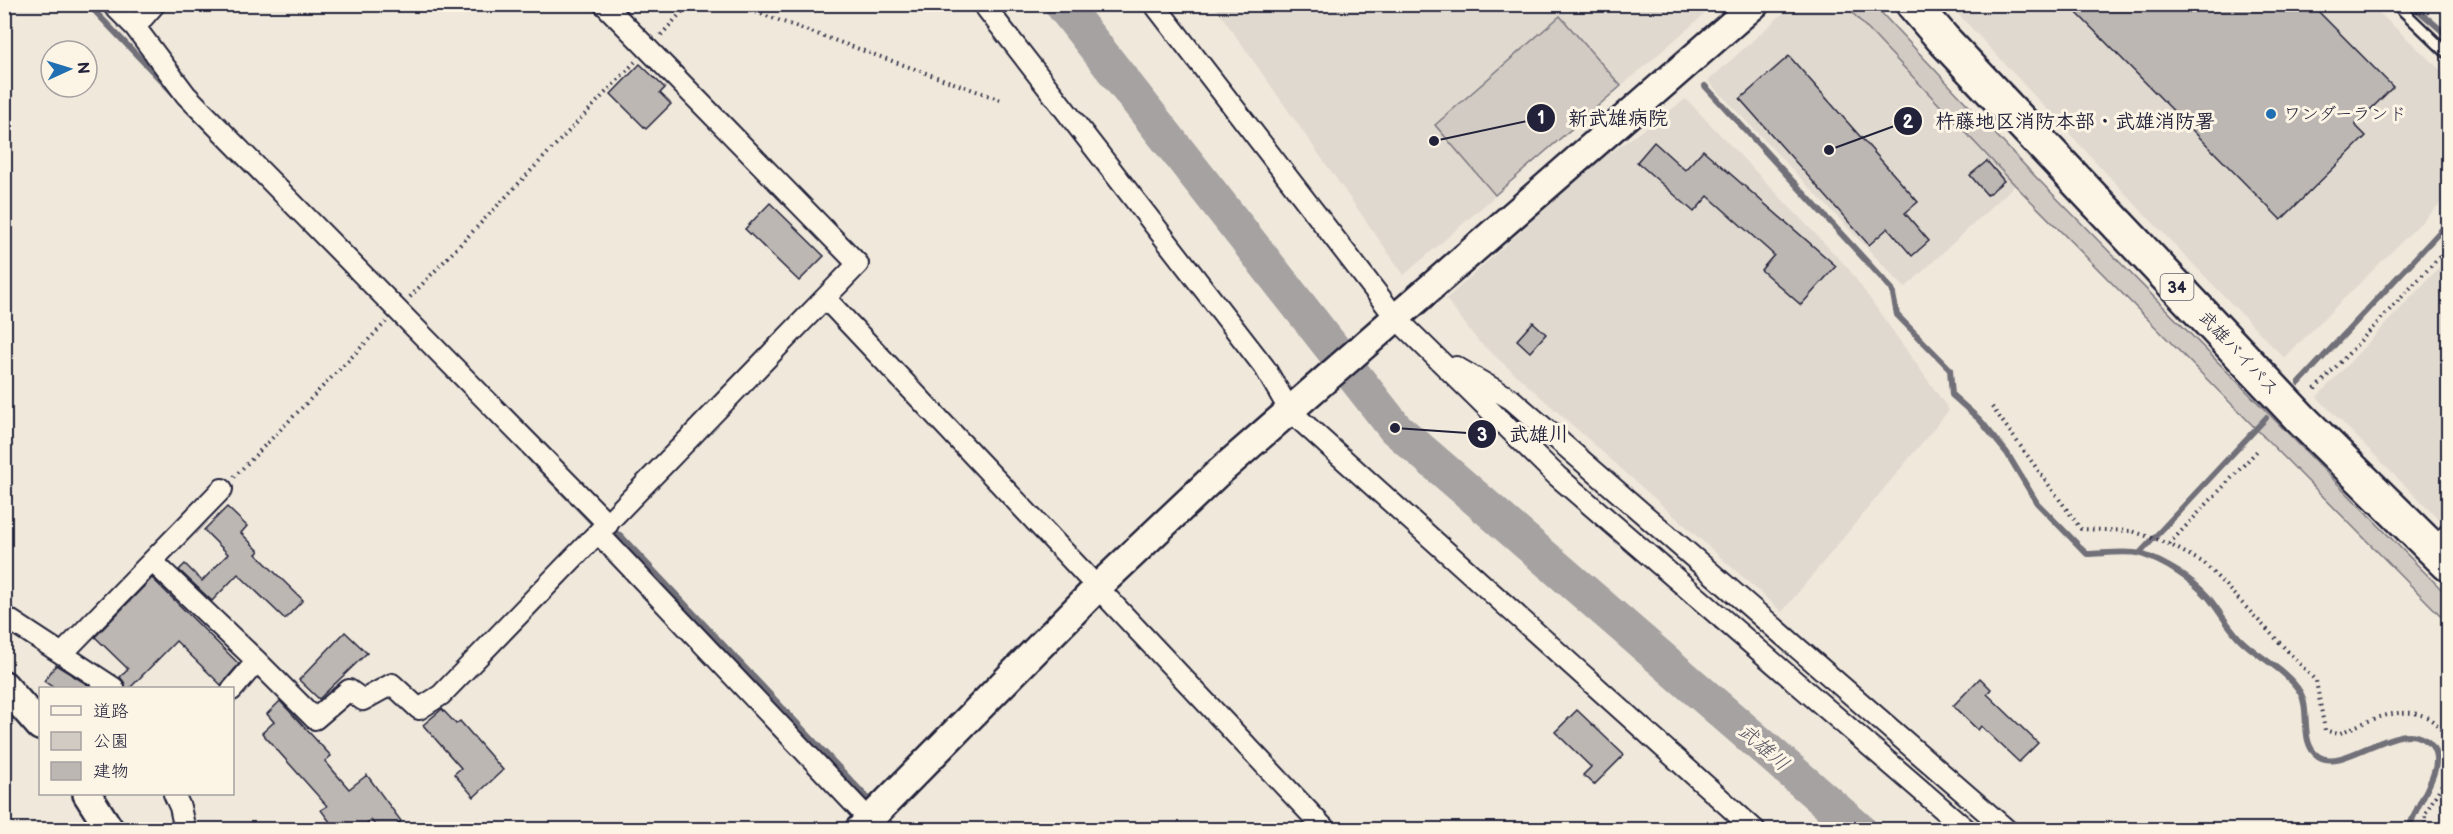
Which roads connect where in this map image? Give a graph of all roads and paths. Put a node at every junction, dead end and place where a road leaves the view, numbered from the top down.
1 (112, 4) edge
2 (155, 4) edge
3 (604, 4) edge
4 (689, 4) edge
5 (733, 4) edge
6 (982, 4) edge
7 (1154, 4) edge
8 (1755, 4) edge
9 (1913, 4) edge
10 (2396, 4) edge
11 (135, 27) junction
12 (647, 49) junction
13 (2448, 54) edge
14 (1004, 100) dead end
15 (2448, 248) edge
16 (825, 297) junction
17 (393, 315) junction
18 (1394, 320) junction
19 (1431, 352) junction
20 (2315, 390) dead end
21 (1992, 407) dead end
22 (1292, 408) junction
23 (2257, 451) dead end
24 (222, 489) joint
25 (604, 529) junction
26 (2169, 544) junction
27 (2442, 546) edge
28 (152, 561) junction
29 (1099, 586) junction
30 (4, 616) edge
31 (62, 654) junction
32 (257, 661) junction
33 (4, 685) edge
34 (112, 687) edge
35 (234, 688) edge
36 (39, 725) edge
37 (2448, 741) edge
38 (2448, 774) edge
39 (88, 795) edge
40 (174, 795) edge
41 (869, 826) edge
42 (110, 830) edge
43 (185, 830) edge
44 (1326, 830) edge
45 (1755, 830) edge
46 (1967, 830) edge
47 (2007, 830) edge
48 (2425, 830) edge

1 - 11 street
2 - 11 street
3 - 12 street
4 - 12 path
5 - 14 path
6 - 22 street
7 - 18 street
8 - 18 street
9 - 27 highway, 武雄バイパス / 34
10 - 13 lane
11 - 17 street
12 - 16 street
12 - 17 path
15 - 20 path
16 - 25 street
16 - 29 street
17 - 24 path
17 - 25 street
18 - 19 street
18 - 22 street
19 - 46 street
19 - 47 street
21 - 26 path
22 - 29 street
22 - 45 street
23 - 26 path
24 - 28 street
25 - 32 street
25 - 41 street
26 - 37 path
28 - 31 street
28 - 32 street
29 - 41 street
29 - 44 street
30 - 31 street
31 - 34 street
32 - 35 street
33 - 36 street
38 - 48 path
39 - 42 street
40 - 43 street

